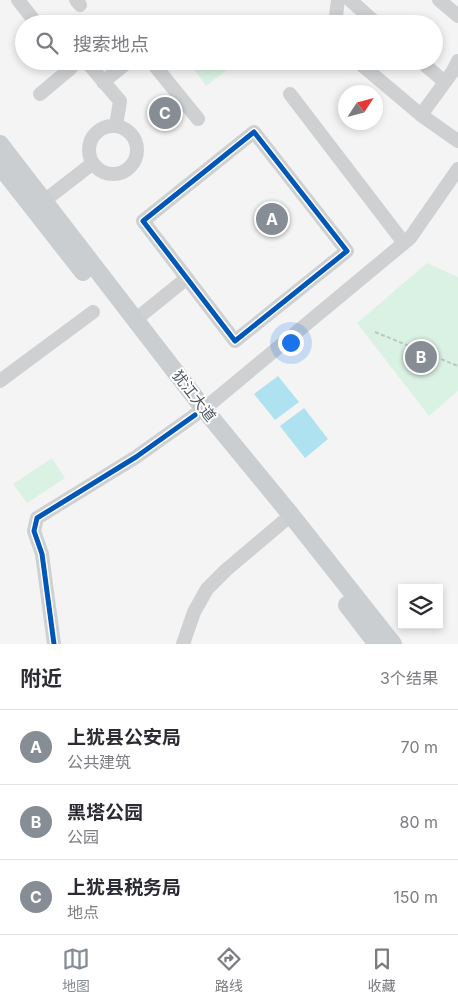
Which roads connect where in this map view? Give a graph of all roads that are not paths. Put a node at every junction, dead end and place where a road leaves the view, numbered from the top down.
1 (18, 0) edge
2 (338, 0) edge
3 (350, 0) edge
4 (439, 0) edge
5 (30, 15) edge
6 (336, 15) edge
7 (367, 15) edge
8 (458, 16) edge
9 (458, 61) edge
10 (65, 70) edge
11 (93, 70) edge
12 (118, 70) edge
13 (158, 70) edge
14 (368, 70) edge
15 (431, 70) edge
16 (103, 82) junction
17 (445, 82) junction
18 (40, 94) dead end
19 (290, 94) dead end
20 (421, 115) junction
21 (198, 119) dead end
22 (116, 126) junction
23 (458, 141) edge
24 (0, 144) edge
25 (93, 163) junction
26 (0, 166) edge
27 (458, 169) edge
28 (44, 201) junction
29 (404, 243) junction
30 (187, 278) junction
31 (93, 312) dead end
32 (135, 320) junction
33 (0, 381) edge
34 (199, 412) junction
35 (287, 518) junction
36 (54, 644) edge
37 (183, 644) edge
38 (377, 644) edge
39 (393, 644) edge

1 - 5 street
2 - 6 street
3 - 7 street
4 - 8 street
9 - 17 street
10 - 18 street
11 - 16 street
12 - 16 street
13 - 21 street
14 - 20 street
15 - 17 street
16 - 22 street
17 - 20 street
19 - 29 street
20 - 23 street
22 - 25 street
22 - 25 street
24 - 28 main road, 犹江大道
25 - 28 street
26 - 34 main road, 犹江大道
27 - 29 street
28 - 32 main road, 犹江大道
29 - 34 street
30 - 30 street
30 - 32 street
31 - 33 street
32 - 34 main road, 犹江大道
34 - 35 main road, 犹江大道
34 - 36 street
35 - 37 street
35 - 38 main road, 犹江大道
35 - 39 main road, 犹江大道

